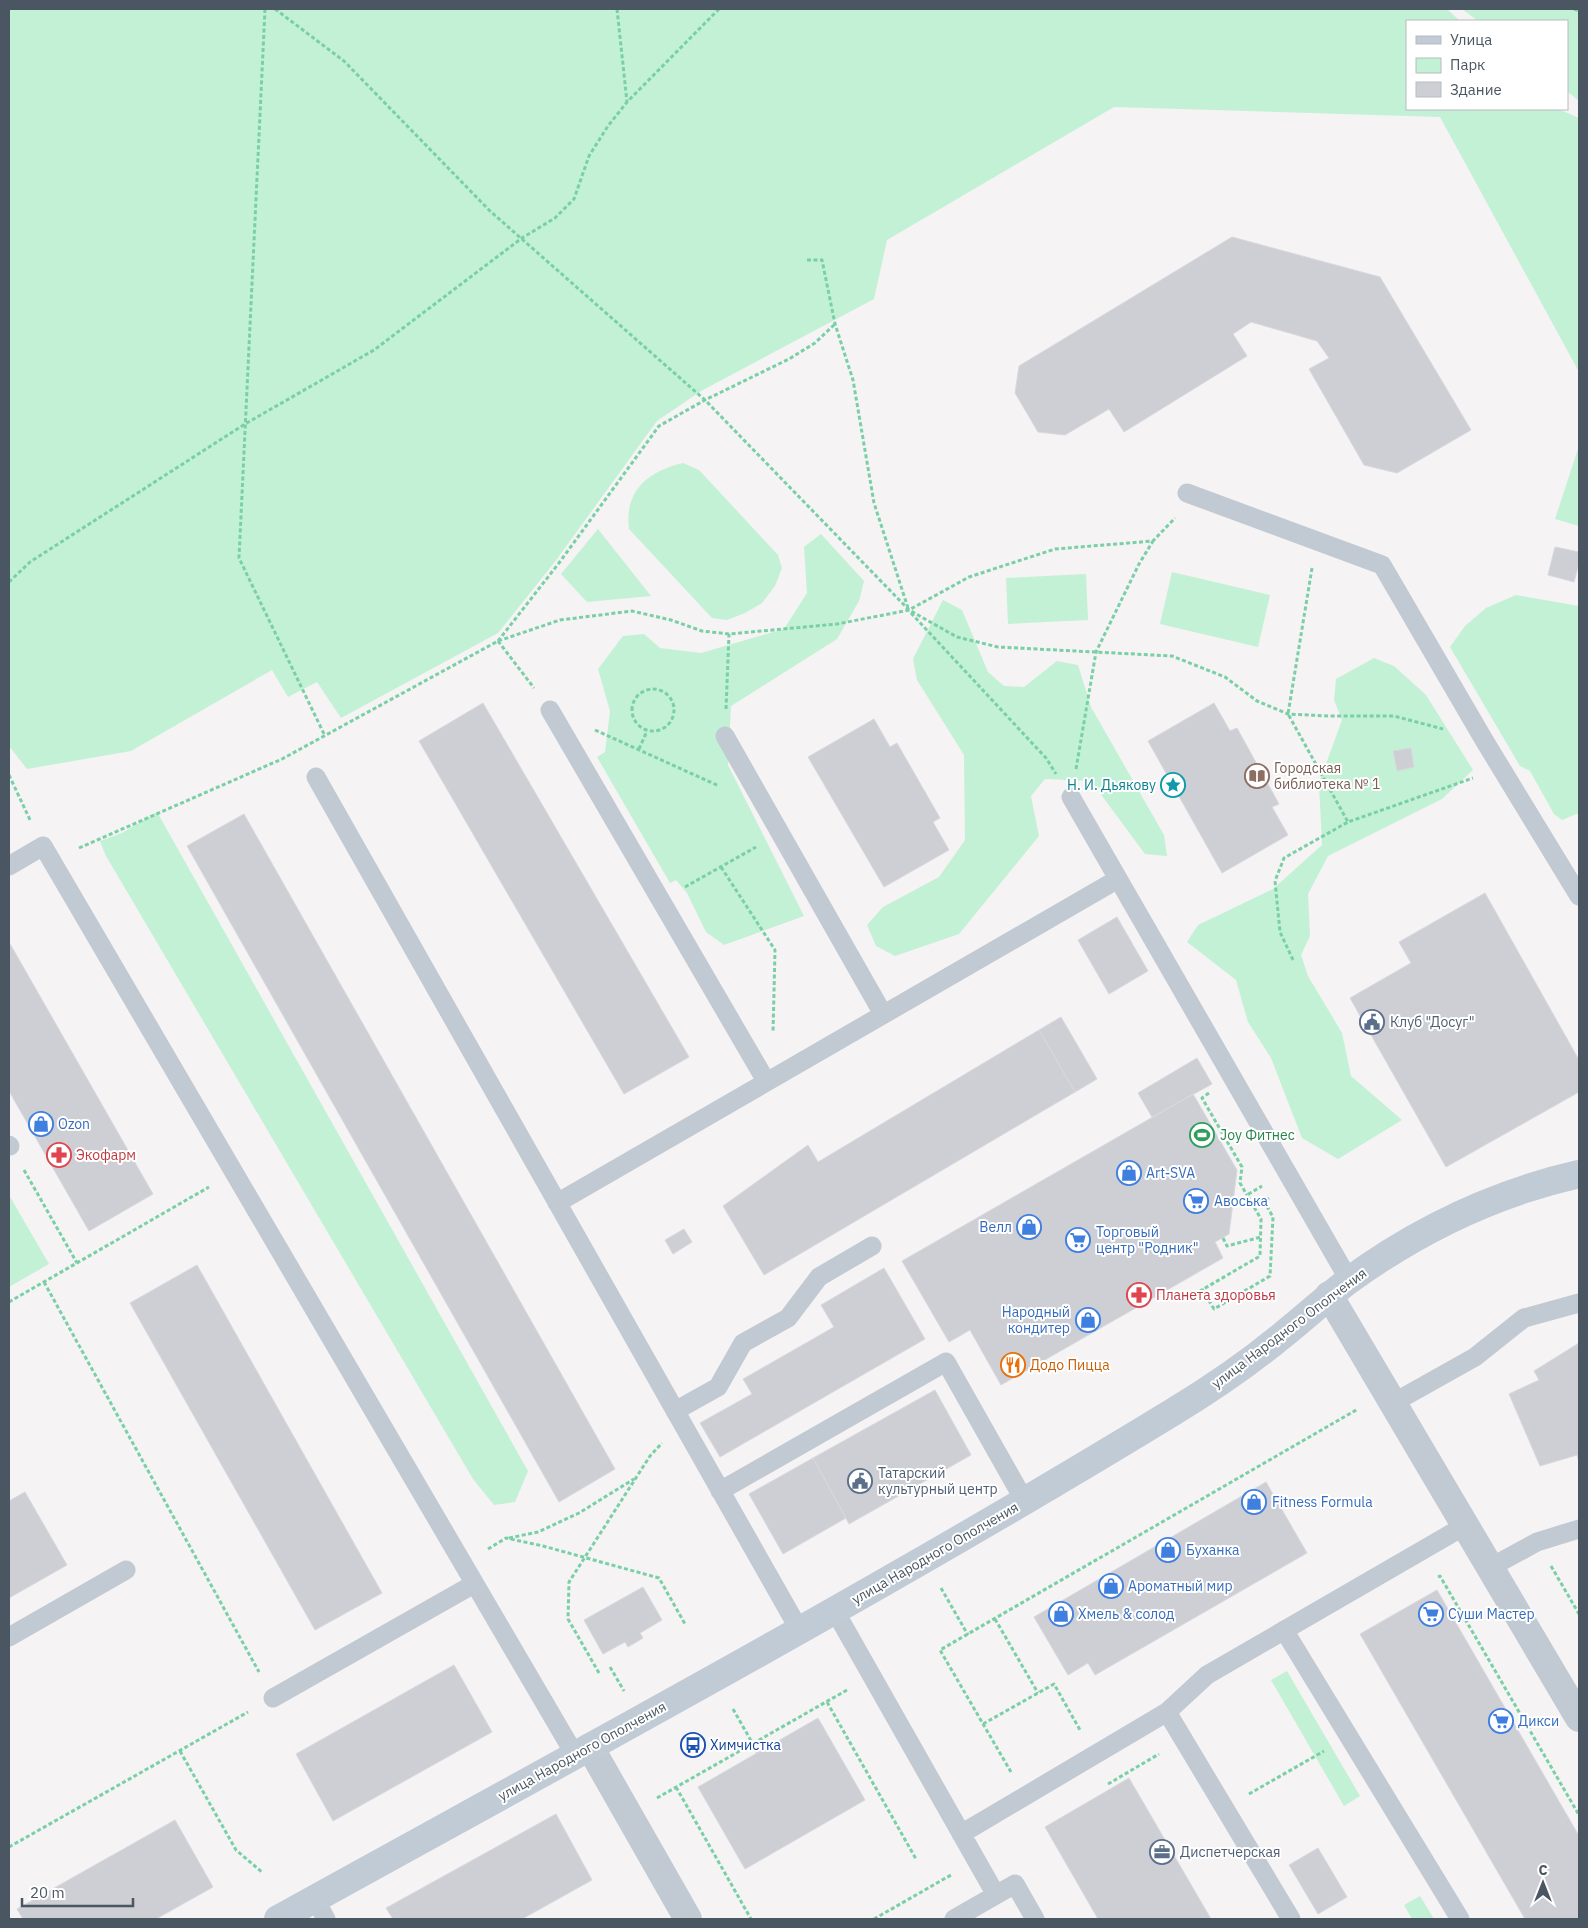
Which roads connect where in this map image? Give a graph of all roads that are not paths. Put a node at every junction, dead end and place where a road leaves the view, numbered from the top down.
1 (1187, 493) road end
2 (550, 710) road end
3 (725, 736) road end
4 (316, 777) dead end
5 (1071, 797) road end
6 (9, 866) edge
7 (1118, 879) junction
8 (1579, 896) edge
9 (883, 1014) junction
10 (769, 1080) junction
11 (1579, 1174) edge
12 (557, 1203) junction
13 (872, 1246) dead end
14 (1339, 1288) junction
15 (1579, 1303) edge
16 (1390, 1398) junction
17 (678, 1416) junction
18 (720, 1491) junction
19 (1024, 1500) junction
20 (1466, 1525) junction
21 (1579, 1529) edge
22 (1491, 1567) junction
23 (126, 1570) dead end
24 (474, 1584) junction
25 (835, 1611) junction
26 (1284, 1630) junction
27 (800, 1631) junction
28 (9, 1636) edge
29 (273, 1698) road end
30 (1167, 1712) junction
31 (1579, 1718) edge
32 (582, 1751) junction
33 (961, 1834) junction
34 (996, 1895) junction
35 (321, 1909) edge
36 (980, 1913) edge
37 (278, 1919) edge
38 (688, 1919) edge
39 (954, 1919) edge
40 (1035, 1919) edge
41 (1290, 1919) edge
42 (1460, 1919) edge

1 - 8 lane
2 - 10 lane
3 - 9 lane
4 - 12 lane
5 - 7 lane
6 - 24 lane
7 - 9 lane
7 - 14 lane
9 - 10 lane
10 - 12 lane
11 - 14 main road, улица Народного Ополчения
12 - 17 lane
13 - 17 lane
14 - 16 street
14 - 19 main road, улица Народного Ополчения
15 - 16 lane
16 - 20 street
17 - 18 lane
18 - 19 lane
18 - 27 lane
19 - 25 main road, улица Народного Ополчения
20 - 22 street
20 - 26 lane
21 - 22 lane
22 - 31 street
23 - 28 lane
24 - 29 lane
24 - 32 lane
25 - 27 main road, улица Народного Ополчения
25 - 33 lane
26 - 30 lane
26 - 42 lane
27 - 32 main road, улица Народного Ополчения
30 - 33 lane
30 - 41 lane
32 - 35 main road, улица Народного Ополчения
32 - 38 street
33 - 34 lane
34 - 36 lane
34 - 40 lane
35 - 37 main road, улица Народного Ополчения
36 - 39 lane

